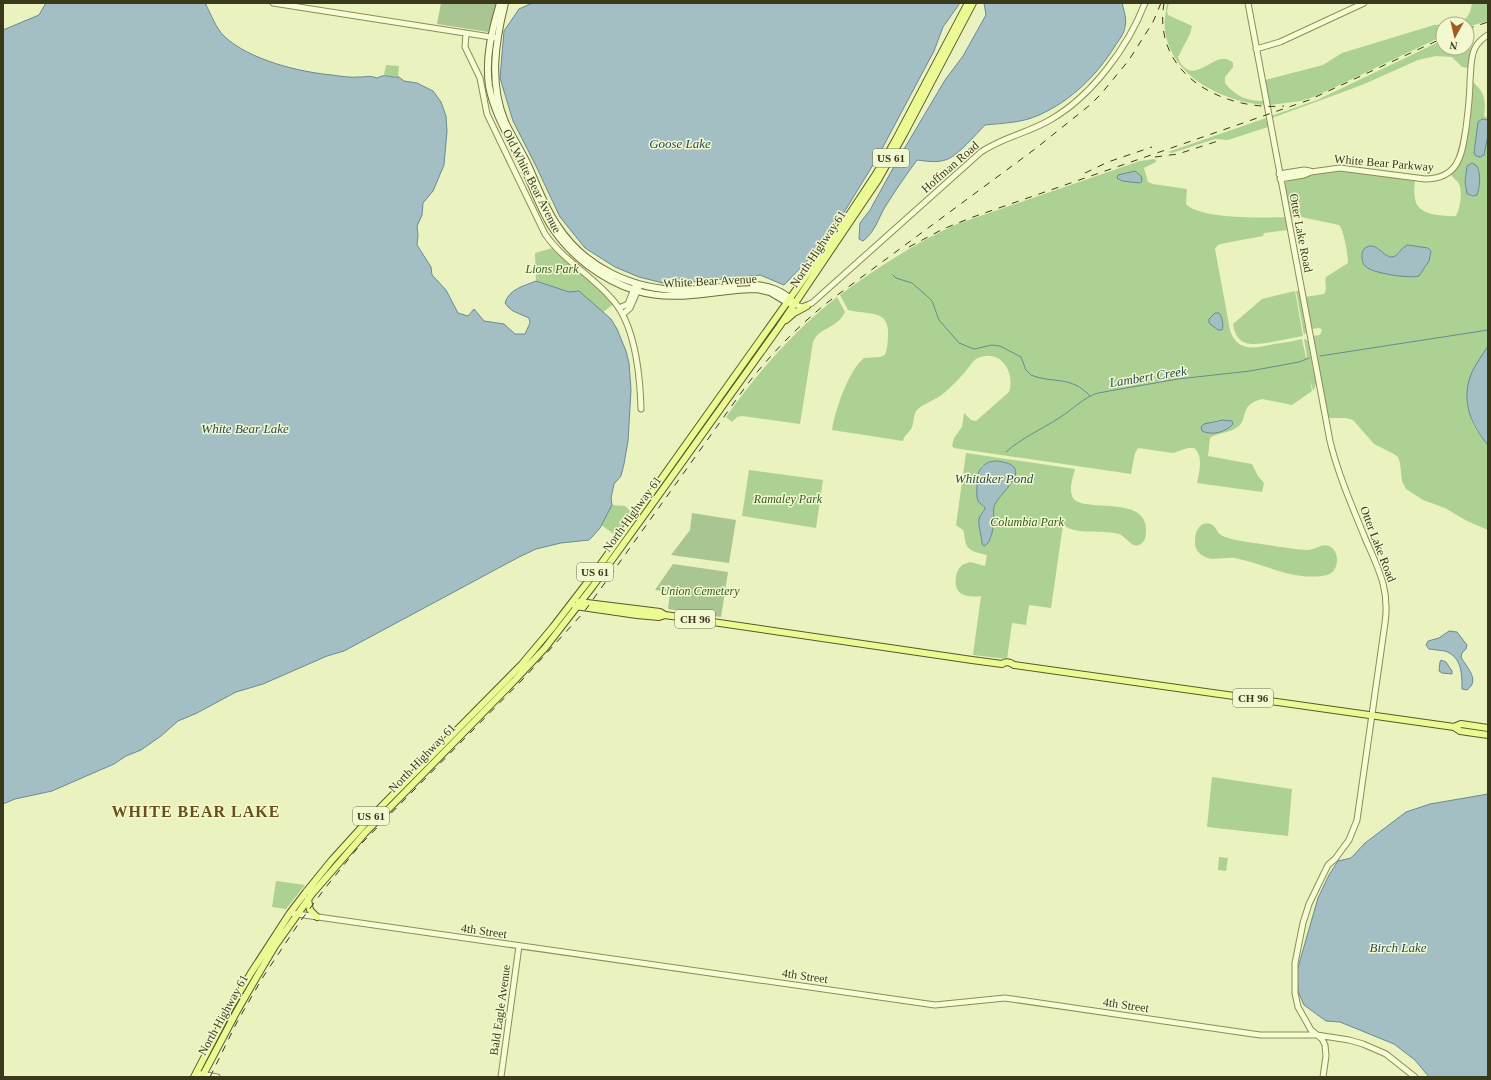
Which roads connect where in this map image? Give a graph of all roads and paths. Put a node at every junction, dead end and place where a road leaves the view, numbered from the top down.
1 (273, 3) edge
2 (500, 3) edge
3 (505, 3) edge
4 (968, 3) edge
5 (972, 3) edge
6 (1145, 3) edge
7 (1248, 3) edge
8 (1364, 3) edge
9 (466, 33) junction
10 (1488, 35) edge
11 (494, 38) junction
12 (1256, 49) junction
13 (1280, 177) junction
14 (637, 287) junction
15 (790, 301) junction
16 (807, 306) junction
17 (619, 308) junction
18 (623, 314) junction
19 (779, 327) junction
20 (641, 409) dead end
21 (593, 586) junction
22 (571, 604) junction
23 (579, 604) junction
24 (600, 605) junction
25 (665, 615) junction
26 (1372, 715) junction
27 (1454, 727) junction
28 (1488, 728) edge
29 (1488, 735) edge
30 (332, 860) junction
31 (332, 870) junction
32 (308, 899) junction
33 (294, 914) junction
34 (317, 917) junction
35 (519, 946) junction
36 (251, 973) junction
37 (253, 983) junction
38 (1317, 1035) junction
39 (195, 1076) edge
40 (203, 1076) edge
41 (217, 1077) edge
42 (501, 1077) edge
43 (1323, 1077) edge
44 (1415, 1077) edge

1 - 9 street
2 - 11 main road, White Bear Avenue
3 - 11 main road, White Bear Avenue
4 - 15 main road, US 61
5 - 15 main road, North Highway 61 / US 61
6 - 16 street, Hoffman Road
7 - 12 street, Otter Lake Road
8 - 12 street
9 - 11 street
9 - 17 street, Old White Bear Avenue
10 - 13 street, White Bear Parkway
11 - 14 main road, White Bear Avenue
12 - 13 street, Otter Lake Road
13 - 26 street, Otter Lake Road
14 - 15 main road, White Bear Avenue
14 - 17 street
14 - 18 street
15 - 16 street
15 - 19 main road, North Highway 61 / US 61
15 - 22 main road, North Highway 61 / US 61
16 - 19 main road
17 - 18 street, Old White Bear Avenue
18 - 20 street, Old White Bear Avenue
19 - 21 main road, North Highway 61 / US 61
21 - 23 main road, North Highway 61 / US 61
21 - 24 main road
22 - 23 main road, CH 96
22 - 30 main road, North Highway 61 / US 61
23 - 24 main road
23 - 25 main road, CH 96
23 - 31 main road, North Highway 61 / US 61
24 - 25 main road, CH 96
25 - 26 main road, CH 96
26 - 27 main road, CH 96
26 - 38 street, Otter Lake Road
27 - 28 main road, CH 96
27 - 29 main road, CH 96
30 - 31 main road
30 - 33 main road, North Highway 61 / US 61
31 - 32 main road, North Highway 61 / US 61
32 - 33 main road, North Highway 61 / US 61
32 - 34 main road
33 - 34 street, 4th Street
33 - 36 main road, North Highway 61 / US 61
33 - 37 main road, North Highway 61 / US 61
34 - 35 street, 4th Street
35 - 38 street, 4th Street
35 - 42 street, Bald Eagle Avenue
36 - 37 main road
36 - 39 main road, North Highway 61 / US 61
37 - 40 main road, North Highway 61 / US 61
38 - 43 street, Otter Lake Road
38 - 44 street, 4th Street
39 - 40 street
40 - 41 street

